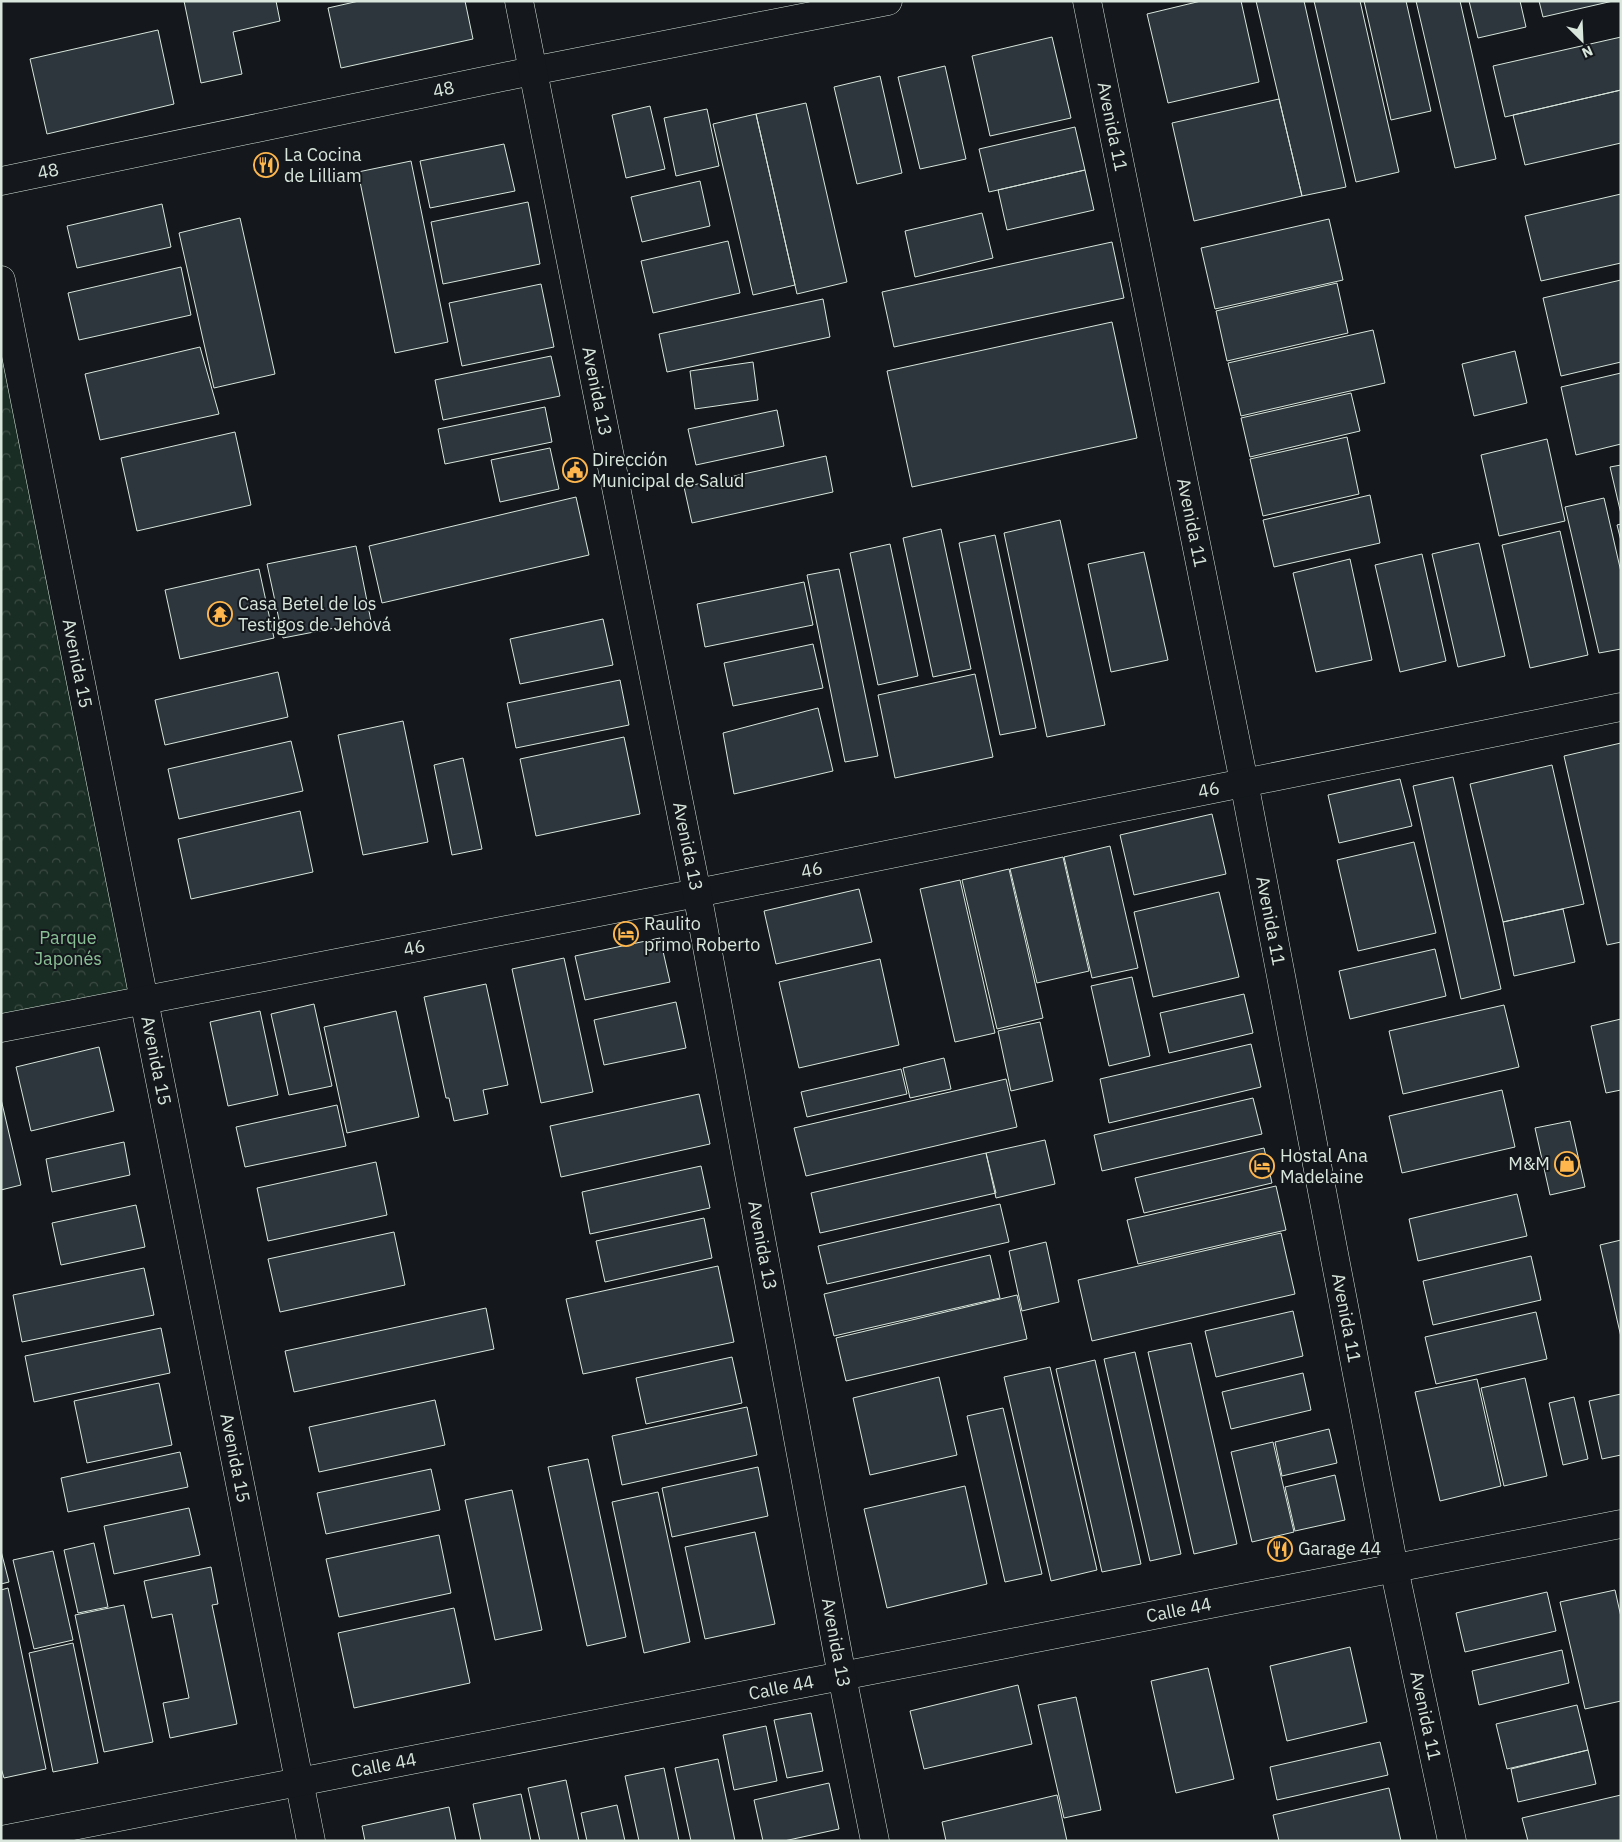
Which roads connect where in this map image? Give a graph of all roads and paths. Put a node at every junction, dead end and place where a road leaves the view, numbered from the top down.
1 (519, 1) edge
2 (888, 1) edge
3 (1087, 1) edge
4 (532, 71) junction
5 (1, 181) edge
6 (1, 280) edge
7 (1621, 707) edge
8 (1244, 782) junction
9 (697, 893) junction
10 (144, 1000) junction
11 (1, 1028) edge
12 (1621, 1524) edge
13 (1394, 1568) junction
14 (842, 1676) junction
15 (300, 1782) junction
16 (1, 1840) edge
17 (311, 1841) edge
18 (875, 1841) edge
19 (1452, 1841) edge

1 - 4 street, Avenida 13
2 - 4 street, 48
3 - 8 street, Avenida 11
4 - 5 street, 48
4 - 9 street, Avenida 13
6 - 10 street, Avenida 15
7 - 8 street, 46
8 - 9 street, 46
8 - 13 street, Avenida 11
9 - 10 street, 46
9 - 14 street, Avenida 13
10 - 11 street, 46
10 - 15 street, Avenida 15
12 - 13 street, Calle 44
13 - 14 street, Calle 44
13 - 19 street, Avenida 11
14 - 15 street, Calle 44
14 - 18 street, Avenida 13
15 - 16 street, Calle 44
15 - 17 street, Avenida 15

